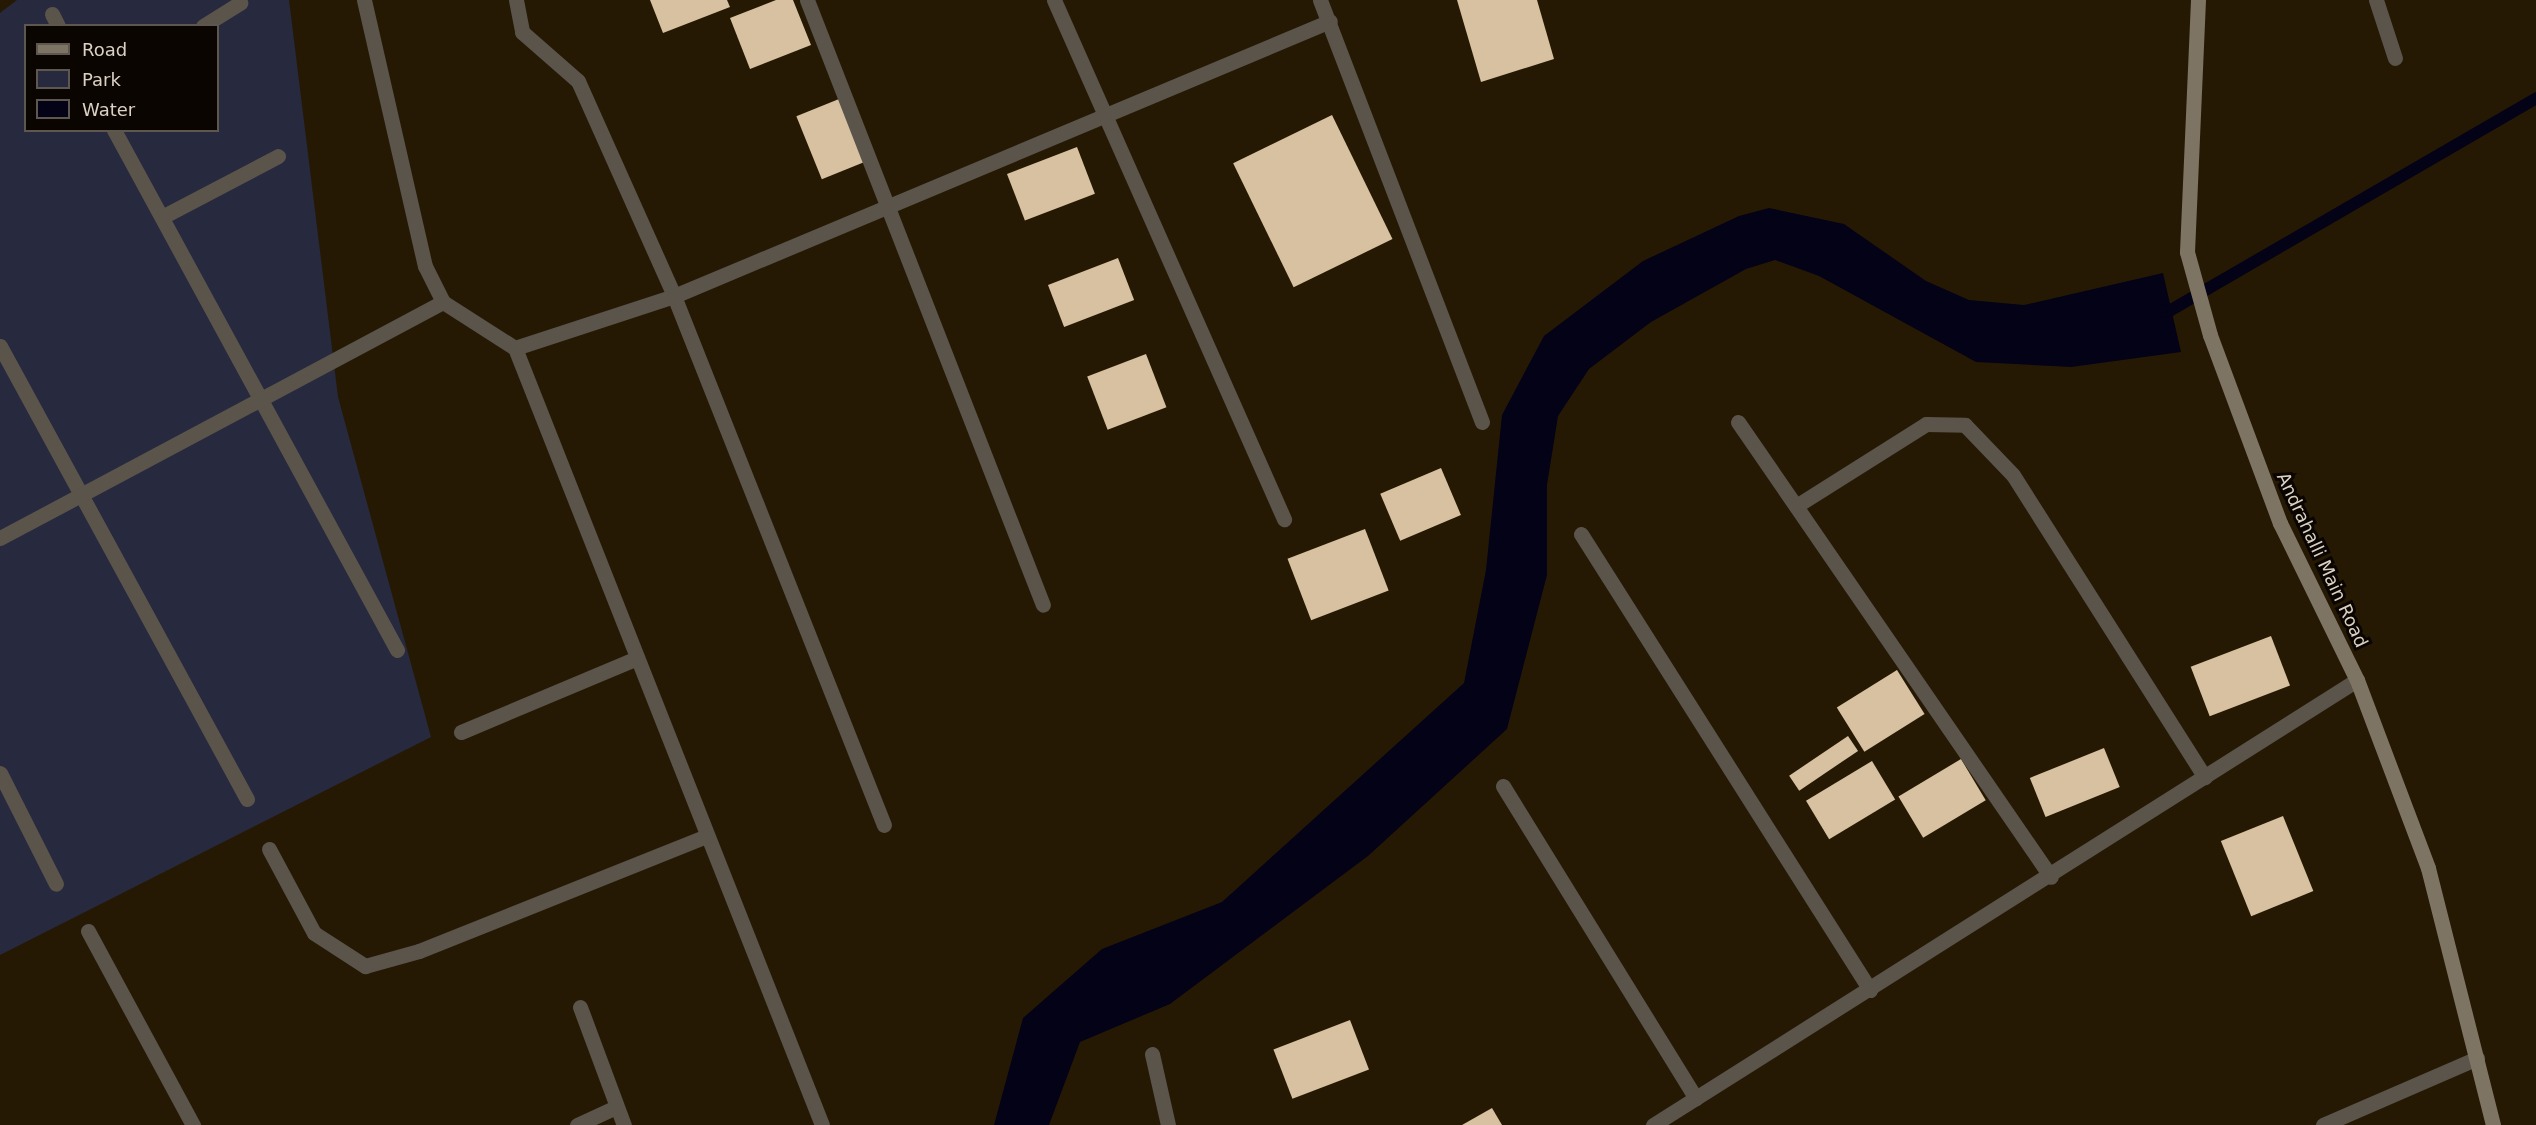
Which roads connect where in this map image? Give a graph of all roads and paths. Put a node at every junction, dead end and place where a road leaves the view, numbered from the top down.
1 (364, 0) edge
2 (516, 0) edge
3 (807, 0) edge
4 (1054, 0) edge
5 (1320, 0) edge
6 (2198, 0) edge
7 (2376, 0) edge
8 (240, 3) dead end
9 (1330, 21) junction
10 (206, 24) edge
11 (2395, 58) dead end
12 (1107, 119) junction
13 (115, 132) edge
14 (278, 156) dead end
15 (888, 208) junction
16 (162, 217) junction
17 (674, 296) junction
18 (443, 302) junction
19 (0, 346) edge
20 (515, 348) junction
21 (261, 397) junction
22 (1482, 422) dead end
23 (1738, 422) dead end
24 (78, 497) junction
25 (1796, 506) junction
26 (1284, 519) dead end
27 (1581, 534) dead end
28 (0, 538) edge
29 (1043, 605) dead end
30 (398, 650) dead end
31 (637, 658) junction
32 (2357, 680) junction
33 (461, 732) dead end
34 (0, 773) edge
35 (2205, 777) junction
36 (1503, 786) dead end
37 (247, 799) dead end
38 (884, 825) dead end
39 (707, 836) junction
40 (269, 849) dead end
41 (2051, 877) junction
42 (56, 884) dead end
43 (88, 931) dead end
44 (1870, 990) junction
45 (580, 1007) dead end
46 (1152, 1054) dead end
47 (2476, 1058) junction
48 (1696, 1098) junction
49 (616, 1107) junction
50 (193, 1125) edge
51 (577, 1125) edge
52 (624, 1125) edge
53 (822, 1125) edge
54 (1168, 1125) edge
55 (1653, 1125) edge
56 (2323, 1125) edge
57 (2493, 1125) edge

1 - 18 street
2 - 17 street
3 - 15 street
4 - 12 street
5 - 9 street
6 - 32 main road, Andrahalli Main Road
7 - 11 street
8 - 10 street
9 - 12 street
9 - 22 street
12 - 15 street
12 - 26 street
13 - 16 street
14 - 16 street
15 - 17 street
15 - 29 street
16 - 21 street
17 - 20 street
17 - 38 street
18 - 20 street
18 - 21 street
19 - 24 street
20 - 31 street
21 - 24 street
21 - 30 street
23 - 25 street
24 - 28 street
24 - 37 street
25 - 35 street
25 - 41 street
27 - 44 street
31 - 33 street
31 - 39 street
32 - 35 street
32 - 47 main road, Andrahalli Main Road
34 - 42 street
35 - 41 street
36 - 48 street
39 - 40 street
39 - 53 street
41 - 44 street
43 - 50 street
44 - 48 street
45 - 49 street
46 - 54 street
47 - 56 street
47 - 57 main road, Andrahalli Main Road
48 - 55 street
49 - 51 street
49 - 52 street

